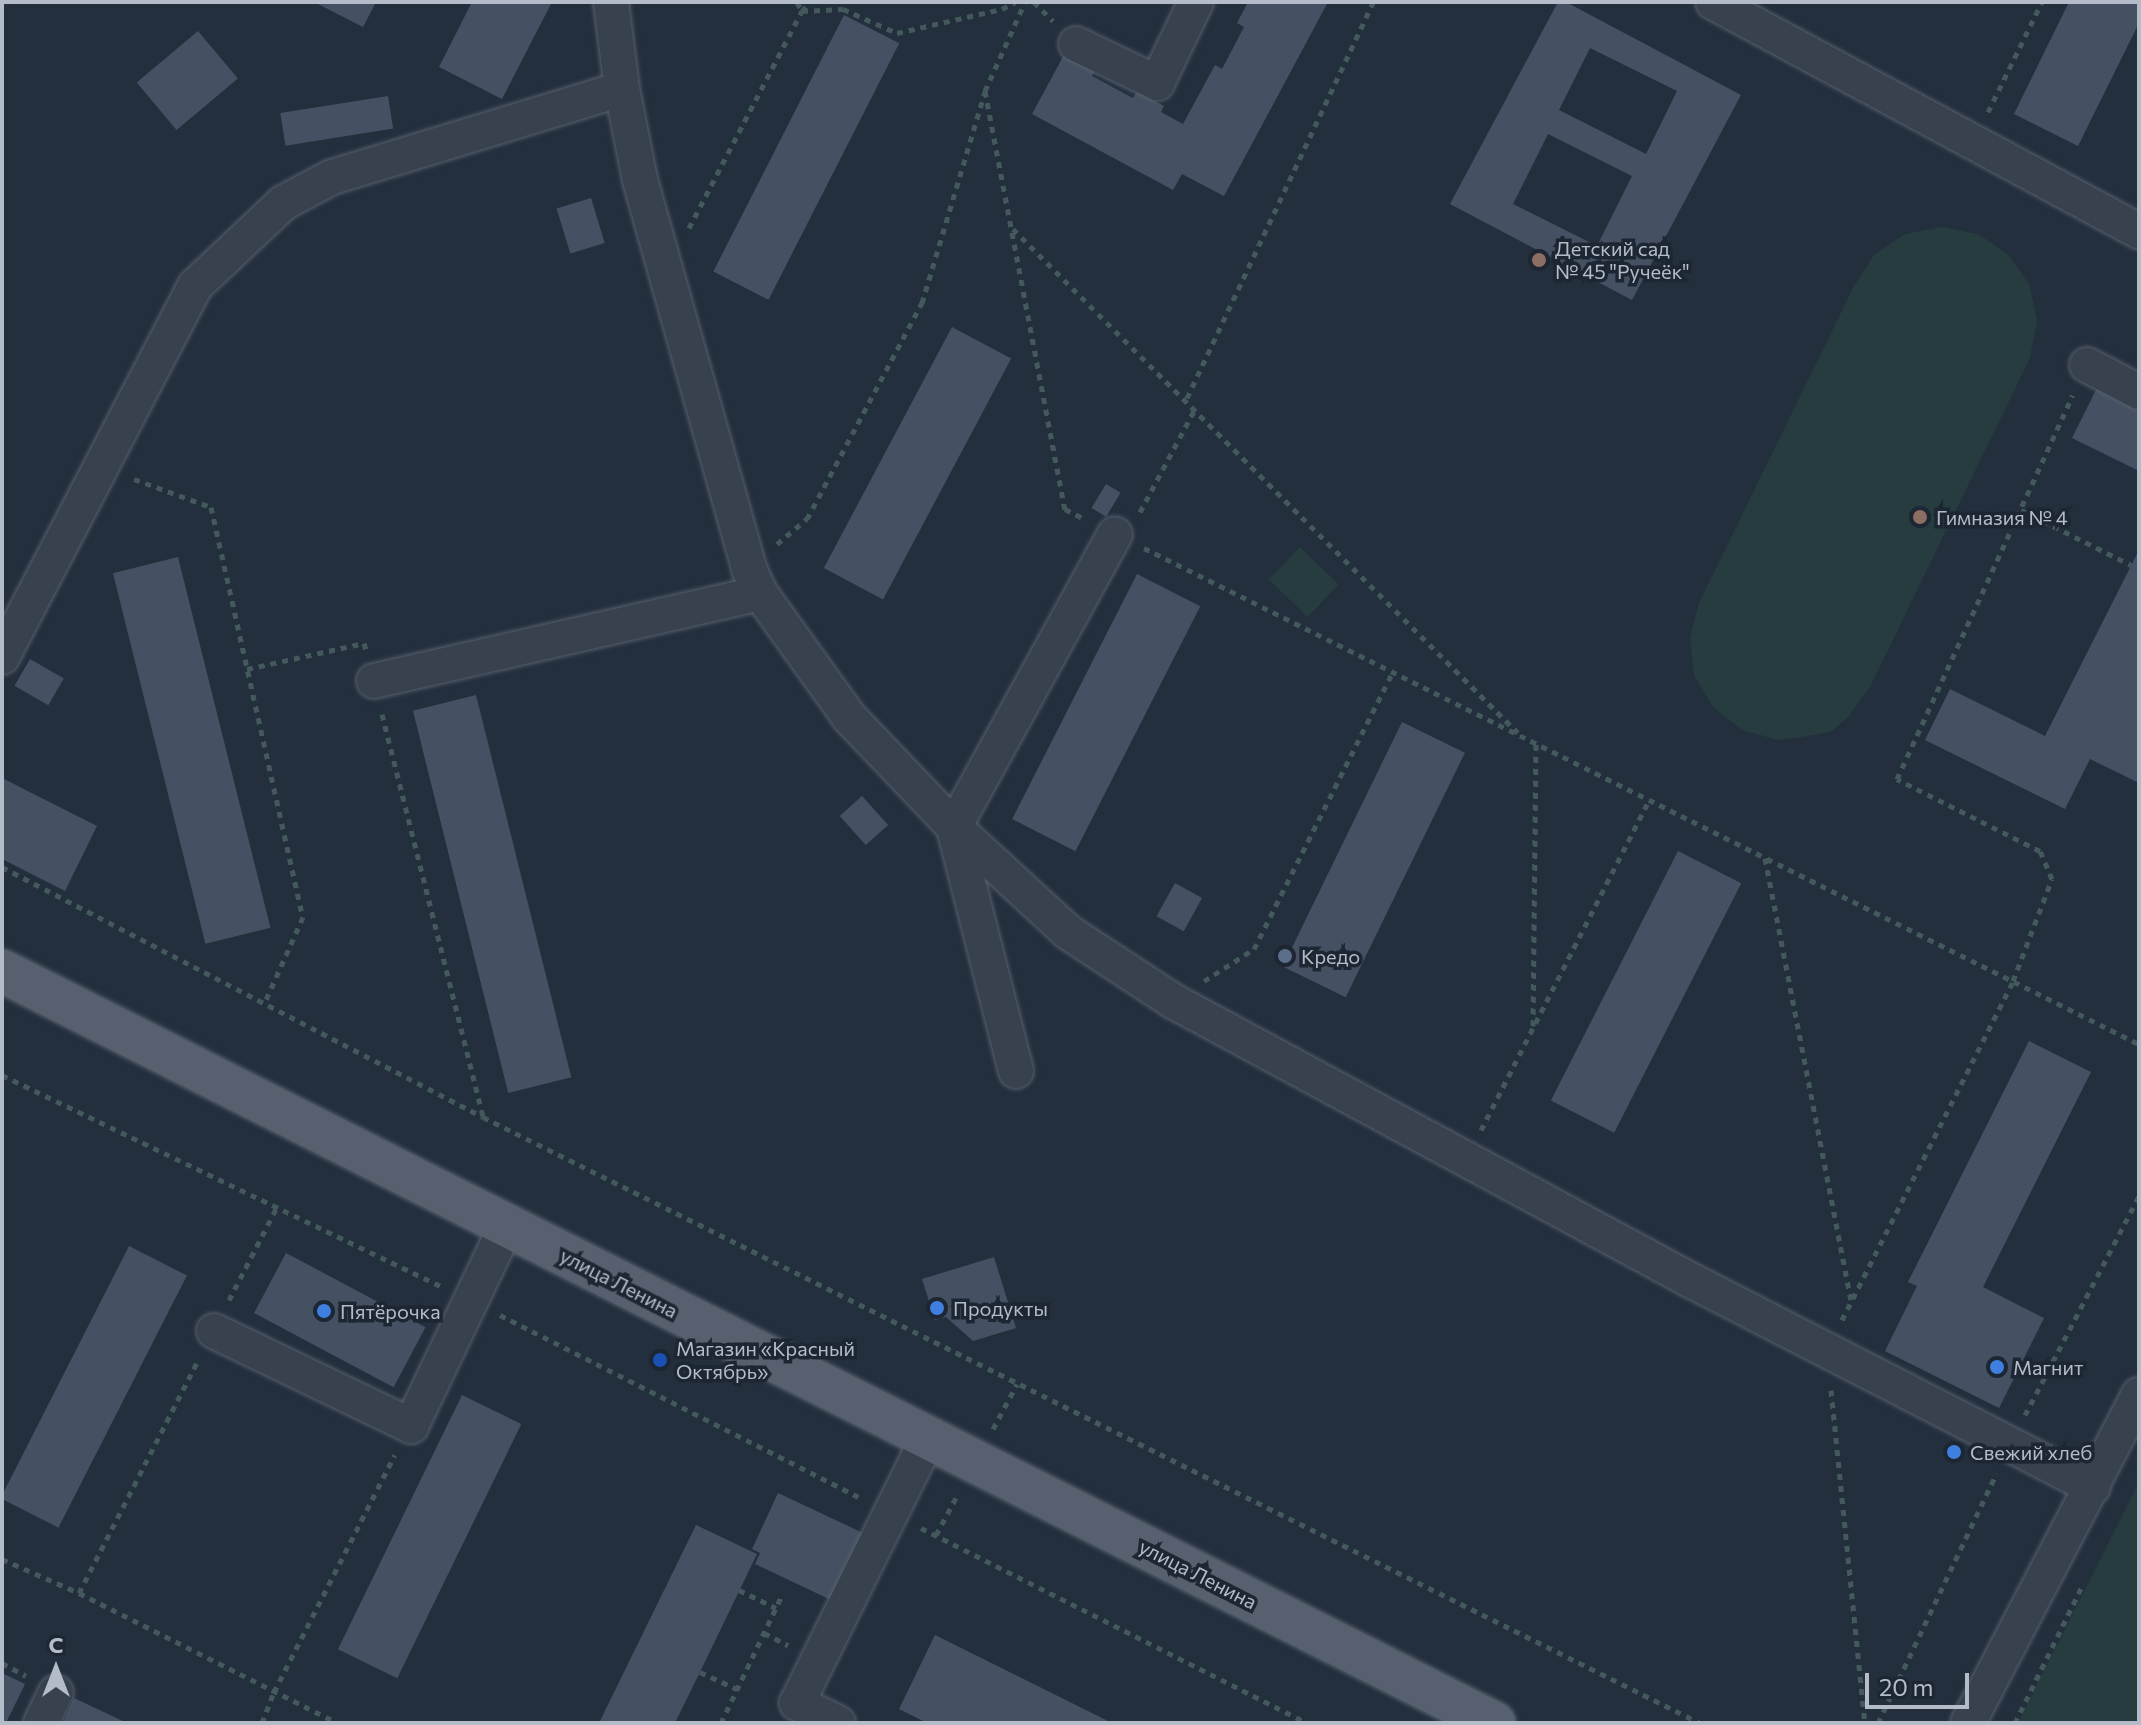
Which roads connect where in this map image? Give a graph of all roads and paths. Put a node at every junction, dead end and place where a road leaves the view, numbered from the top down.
1 (611, 2) edge
2 (797, 2) edge
3 (811, 2) edge
4 (1015, 2) edge
5 (1025, 2) edge
6 (1196, 2) edge
7 (1373, 2) edge
8 (1713, 2) edge
9 (2042, 2) edge
10 (802, 11) junction
11 (1076, 44) dead end
12 (622, 89) junction
13 (985, 91) junction
14 (1974, 142) junction
15 (1011, 227) junction
16 (2139, 231) edge
17 (665, 275) junction
18 (2087, 365) joint
19 (2139, 392) edge
20 (1187, 398) junction
21 (1196, 407) junction
22 (99, 466) junction
23 (2021, 510) junction
24 (1120, 536) junction
25 (2131, 565) dead end
26 (755, 581) junction
27 (2, 657) edge
28 (247, 669) junction
29 (1393, 672) junction
30 (374, 681) junction
31 (1522, 736) junction
32 (1536, 743) junction
33 (1649, 800) junction
34 (954, 827) junction
35 (1764, 857) junction
36 (2, 867) edge
37 (2, 971) edge
38 (2013, 981) junction
39 (1173, 1001) junction
40 (265, 1002) junction
41 (1533, 1030) junction
42 (2139, 1044) edge
43 (1016, 1071) dead end
44 (2, 1075) edge
45 (483, 1117) junction
46 (1466, 1160) junction
47 (278, 1205) junction
48 (506, 1227) junction
49 (471, 1300) junction
50 (1851, 1302) junction
51 (214, 1331) junction
52 (1827, 1351) junction
53 (2139, 1395) edge
54 (411, 1426) junction
55 (928, 1438) junction
56 (2093, 1487) junction
57 (891, 1513) junction
58 (2, 1559) edge
59 (2084, 1582) dead end
60 (739, 1590) dead end
61 (79, 1593) junction
62 (782, 1595) dead end
63 (776, 1608) junction
64 (700, 1672) dead end
65 (737, 1689) junction
66 (56, 1692) dead end
67 (274, 1692) junction
68 (41, 1723) edge
69 (262, 1723) edge
70 (338, 1723) edge
71 (721, 1723) edge
72 (838, 1723) edge
73 (1307, 1723) edge
74 (1494, 1723) edge
75 (1700, 1723) edge
76 (1865, 1723) edge
77 (1968, 1723) edge
78 (2015, 1723) edge

1 - 12 street
2 - 10 path
3 - 10 path
4 - 10 path
5 - 13 path
6 - 11 street
7 - 20 path
8 - 14 street
9 - 14 path
10 - 17 path
12 - 17 street
12 - 22 street
13 - 15 path
13 - 26 path
14 - 16 street
15 - 20 path
15 - 24 path
17 - 26 street
18 - 19 street
18 - 23 path
20 - 21 path
21 - 24 path
21 - 31 path
22 - 27 street
22 - 28 path
23 - 25 path
23 - 38 path
24 - 29 path
24 - 34 street
26 - 30 street
26 - 34 street
28 - 30 path
28 - 40 path
29 - 31 path
29 - 39 path
30 - 45 path
31 - 32 path
32 - 33 path
32 - 41 path
33 - 35 path
33 - 41 path
34 - 39 street
34 - 43 street
35 - 38 path
35 - 50 path
36 - 40 path
37 - 48 main road, улица Ленина
38 - 42 path
38 - 50 path
39 - 46 street
40 - 45 path
41 - 46 path
44 - 47 path
45 - 75 path
46 - 52 street
47 - 49 path
47 - 51 path
48 - 49 street
48 - 55 main road, улица Ленина
49 - 54 street
49 - 57 path
50 - 52 path
51 - 54 street
51 - 61 path
52 - 56 street
52 - 76 path
53 - 56 street
54 - 67 path
55 - 57 street
55 - 74 main road, улица Ленина
56 - 77 street
57 - 72 street
57 - 73 path
58 - 61 path
59 - 78 path
60 - 63 path
61 - 67 path
62 - 63 path
63 - 65 path
64 - 65 path
65 - 71 path
66 - 68 street
67 - 69 path
67 - 70 path

